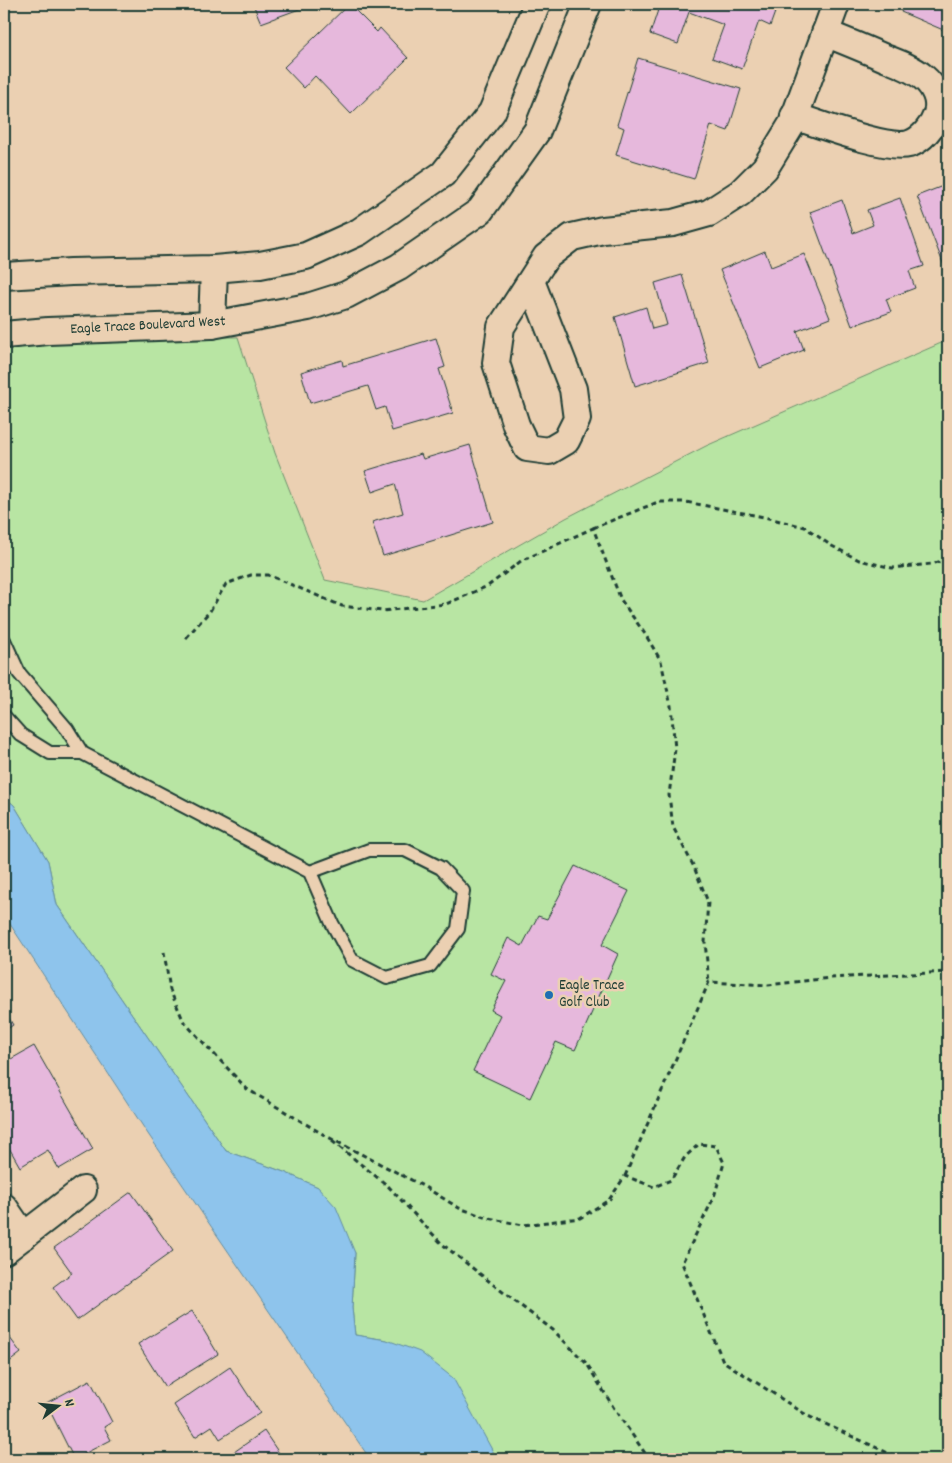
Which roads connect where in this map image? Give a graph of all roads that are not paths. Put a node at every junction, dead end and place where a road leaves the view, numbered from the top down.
1 (537, 4) edge
2 (588, 4) edge
3 (836, 4) edge
4 (825, 32) junction
5 (794, 116) junction
6 (214, 269) junction
7 (4, 276) edge
8 (531, 281) junction
9 (212, 325) junction
10 (4, 335) edge
11 (4, 640) edge
12 (4, 716) edge
13 (82, 753) junction
14 (310, 872) junction
15 (83, 1190) dead end
16 (4, 1207) edge
17 (14, 1243) edge

1 - 6 street
2 - 9 street, Eagle Trace Boulevard West
3 - 4 street
4 - 5 street
4 - 5 street
5 - 8 street
6 - 7 street
6 - 9 street
8 - 8 street
9 - 10 street, Eagle Trace Boulevard West
11 - 13 lane
12 - 13 lane
13 - 14 lane
14 - 14 lane
15 - 17 street
16 - 17 street

